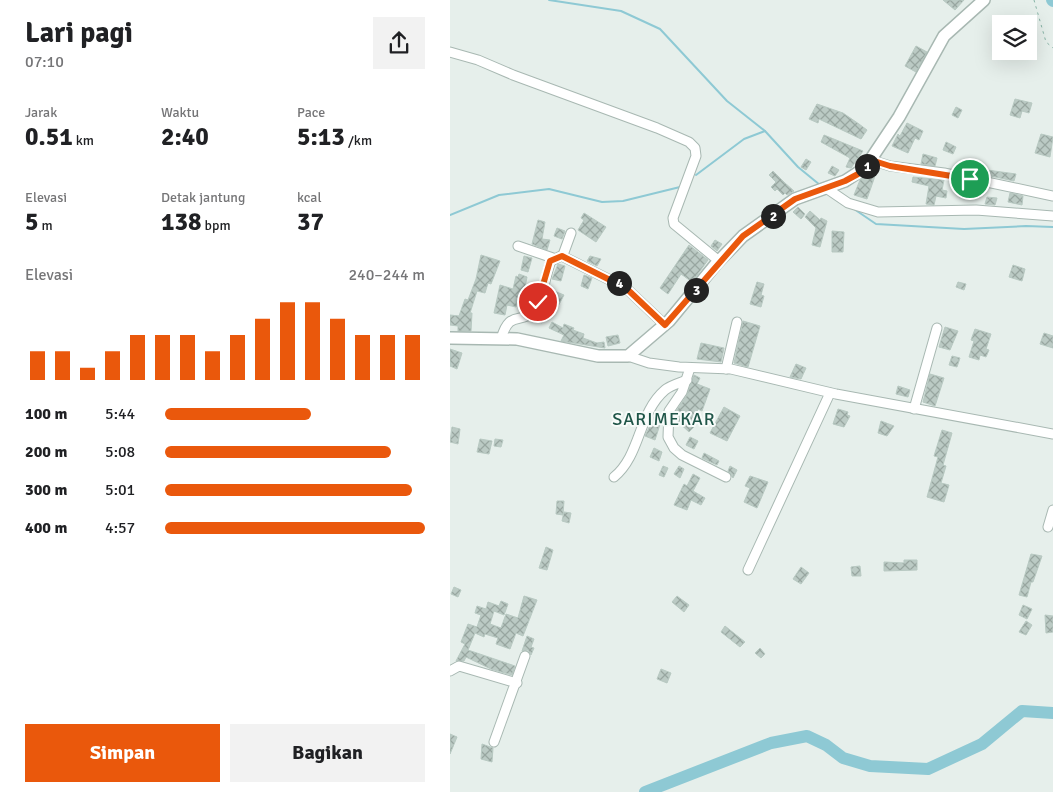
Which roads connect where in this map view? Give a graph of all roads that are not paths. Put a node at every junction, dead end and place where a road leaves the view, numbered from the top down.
1 (984, 0) edge
2 (450, 52) edge
3 (871, 160) junction
4 (826, 188) junction
5 (1053, 196) edge
6 (1053, 216) edge
7 (571, 233) dead end
8 (518, 246) dead end
9 (557, 257) junction
10 (719, 261) junction
11 (737, 322) dead end
12 (665, 325) junction
13 (936, 328) dead end
14 (450, 338) edge
15 (501, 339) junction
16 (628, 356) junction
17 (690, 368) junction
18 (726, 368) junction
19 (687, 380) junction
20 (830, 393) junction
21 (914, 409) junction
22 (1053, 434) edge
23 (614, 477) dead end
24 (726, 477) dead end
25 (1053, 510) edge
26 (1048, 527) dead end
27 (748, 570) dead end
28 (526, 656) dead end
29 (450, 671) edge
30 (517, 683) junction
31 (494, 742) dead end

1 - 3 street
2 - 10 street
3 - 4 street
3 - 5 street
4 - 6 street
4 - 10 street
7 - 9 street
8 - 9 street
9 - 12 street
9 - 15 street
10 - 12 street
11 - 18 street
12 - 16 street
13 - 21 street
14 - 15 street
15 - 16 street
16 - 17 street
17 - 18 street
17 - 19 street
18 - 20 street
19 - 23 street
19 - 24 street
20 - 21 street
20 - 27 street
21 - 22 street
25 - 26 street
28 - 30 street
29 - 30 street
30 - 31 street

